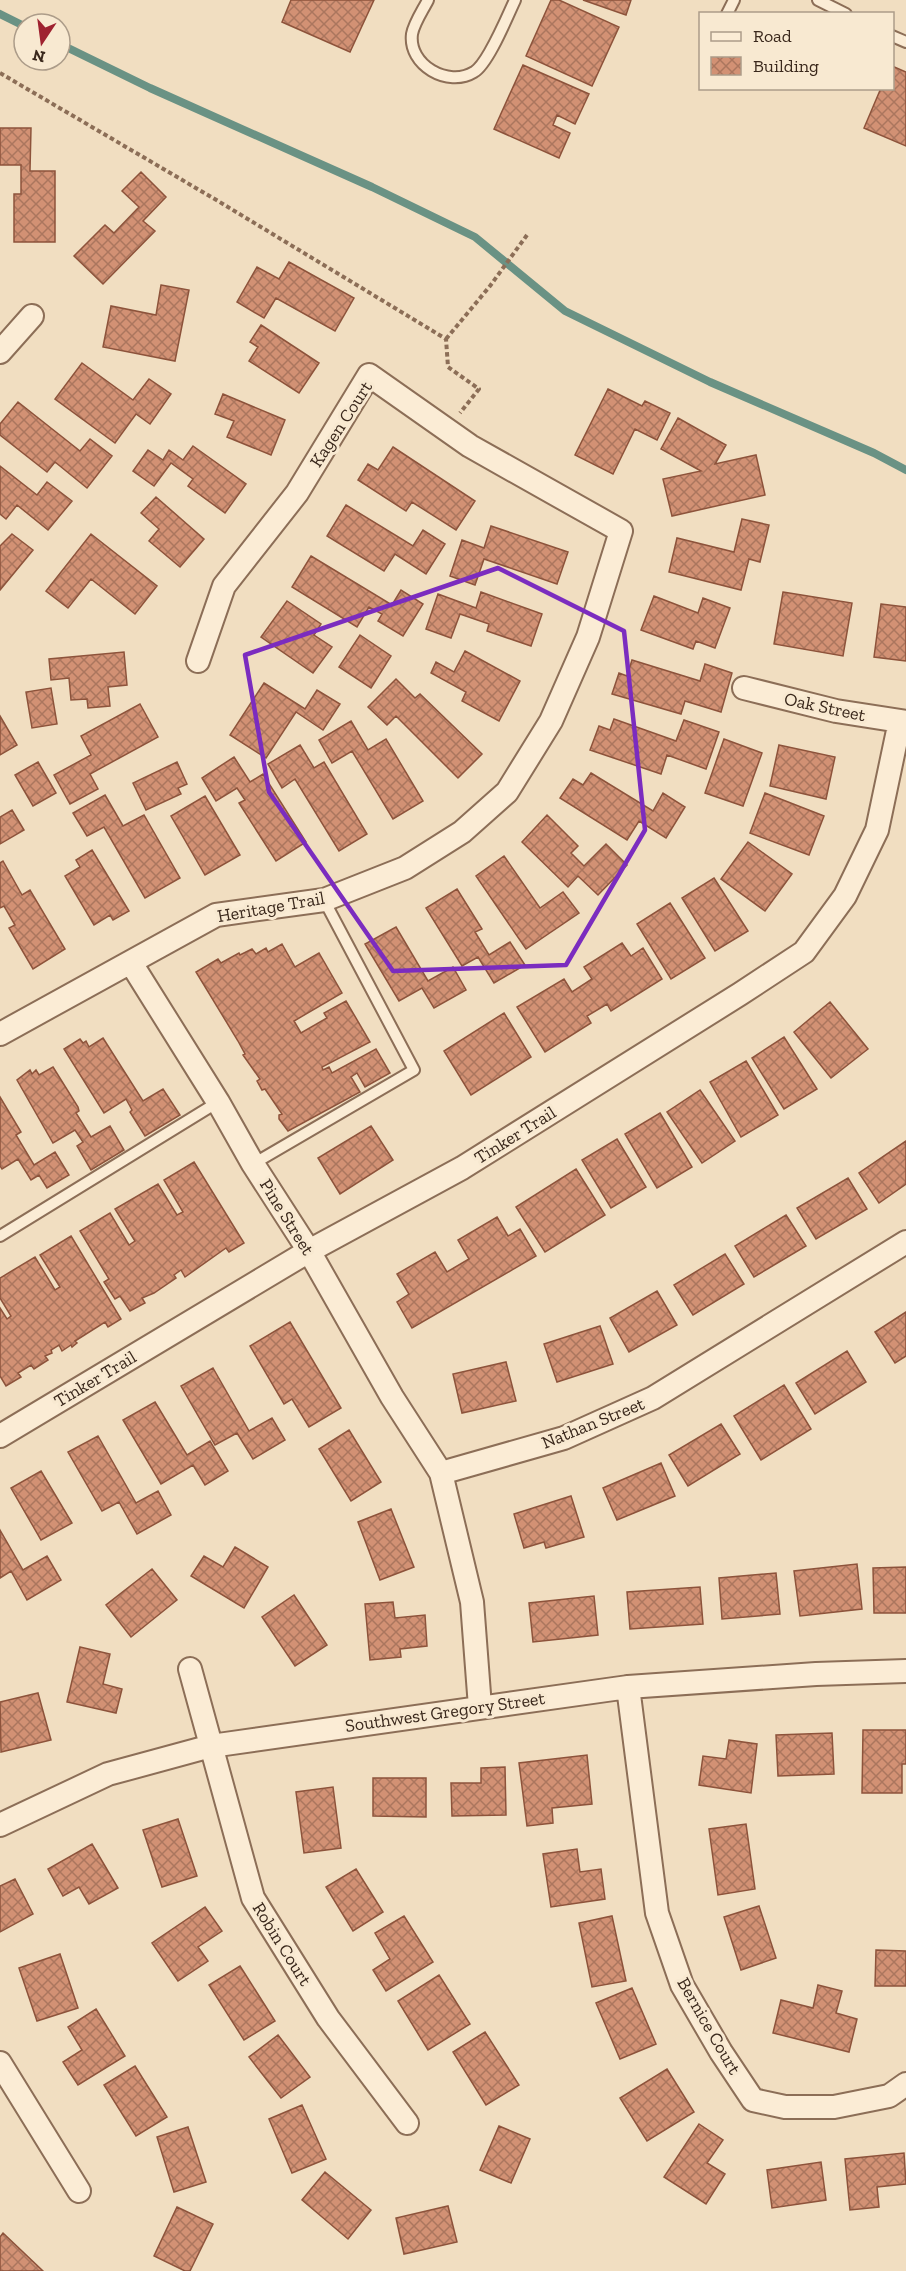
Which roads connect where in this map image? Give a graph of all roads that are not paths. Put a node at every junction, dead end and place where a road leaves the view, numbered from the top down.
1 (428, 0) edge
2 (515, 0) edge
3 (818, 0) edge
4 (842, 12) edge
5 (32, 316) dead end
6 (0, 352) edge
7 (621, 531) joint
8 (198, 661) dead end
9 (744, 688) dead end
10 (903, 722) edge
11 (324, 900) junction
12 (130, 963) junction
13 (2, 1029) edge
14 (218, 1102) junction
15 (253, 1164) junction
16 (0, 1236) edge
17 (906, 1242) edge
18 (309, 1251) junction
19 (0, 1436) edge
20 (441, 1473) junction
21 (190, 1670) dead end
22 (906, 1671) edge
23 (628, 1687) junction
24 (480, 1707) junction
25 (212, 1746) junction
26 (0, 1825) edge
27 (0, 2063) edge
28 (906, 2084) edge
29 (407, 2123) dead end
30 (79, 2191) dead end

1 - 2 lane
3 - 4 lane
5 - 6 street
7 - 8 street, Kagen Court
7 - 11 street, Heritage Trail
9 - 10 street, Oak Street
10 - 18 street, Tinker Trail
11 - 12 street, Heritage Trail
11 - 15 lane
12 - 13 street, Heritage Trail
12 - 14 street, Pine Street
14 - 15 street, Pine Street
14 - 16 lane
15 - 18 street, Pine Street
17 - 20 street, Nathan Street
18 - 19 street, Tinker Trail
18 - 20 street, Pine Street
20 - 24 street
21 - 25 street, Robin Court
22 - 23 street, Southwest Gregory Street
23 - 24 street, Southwest Gregory Street
23 - 28 street, Bernice Court
24 - 25 street, Southwest Gregory Street
25 - 26 street, Southwest Gregory Street
25 - 29 street, Robin Court
27 - 30 street

